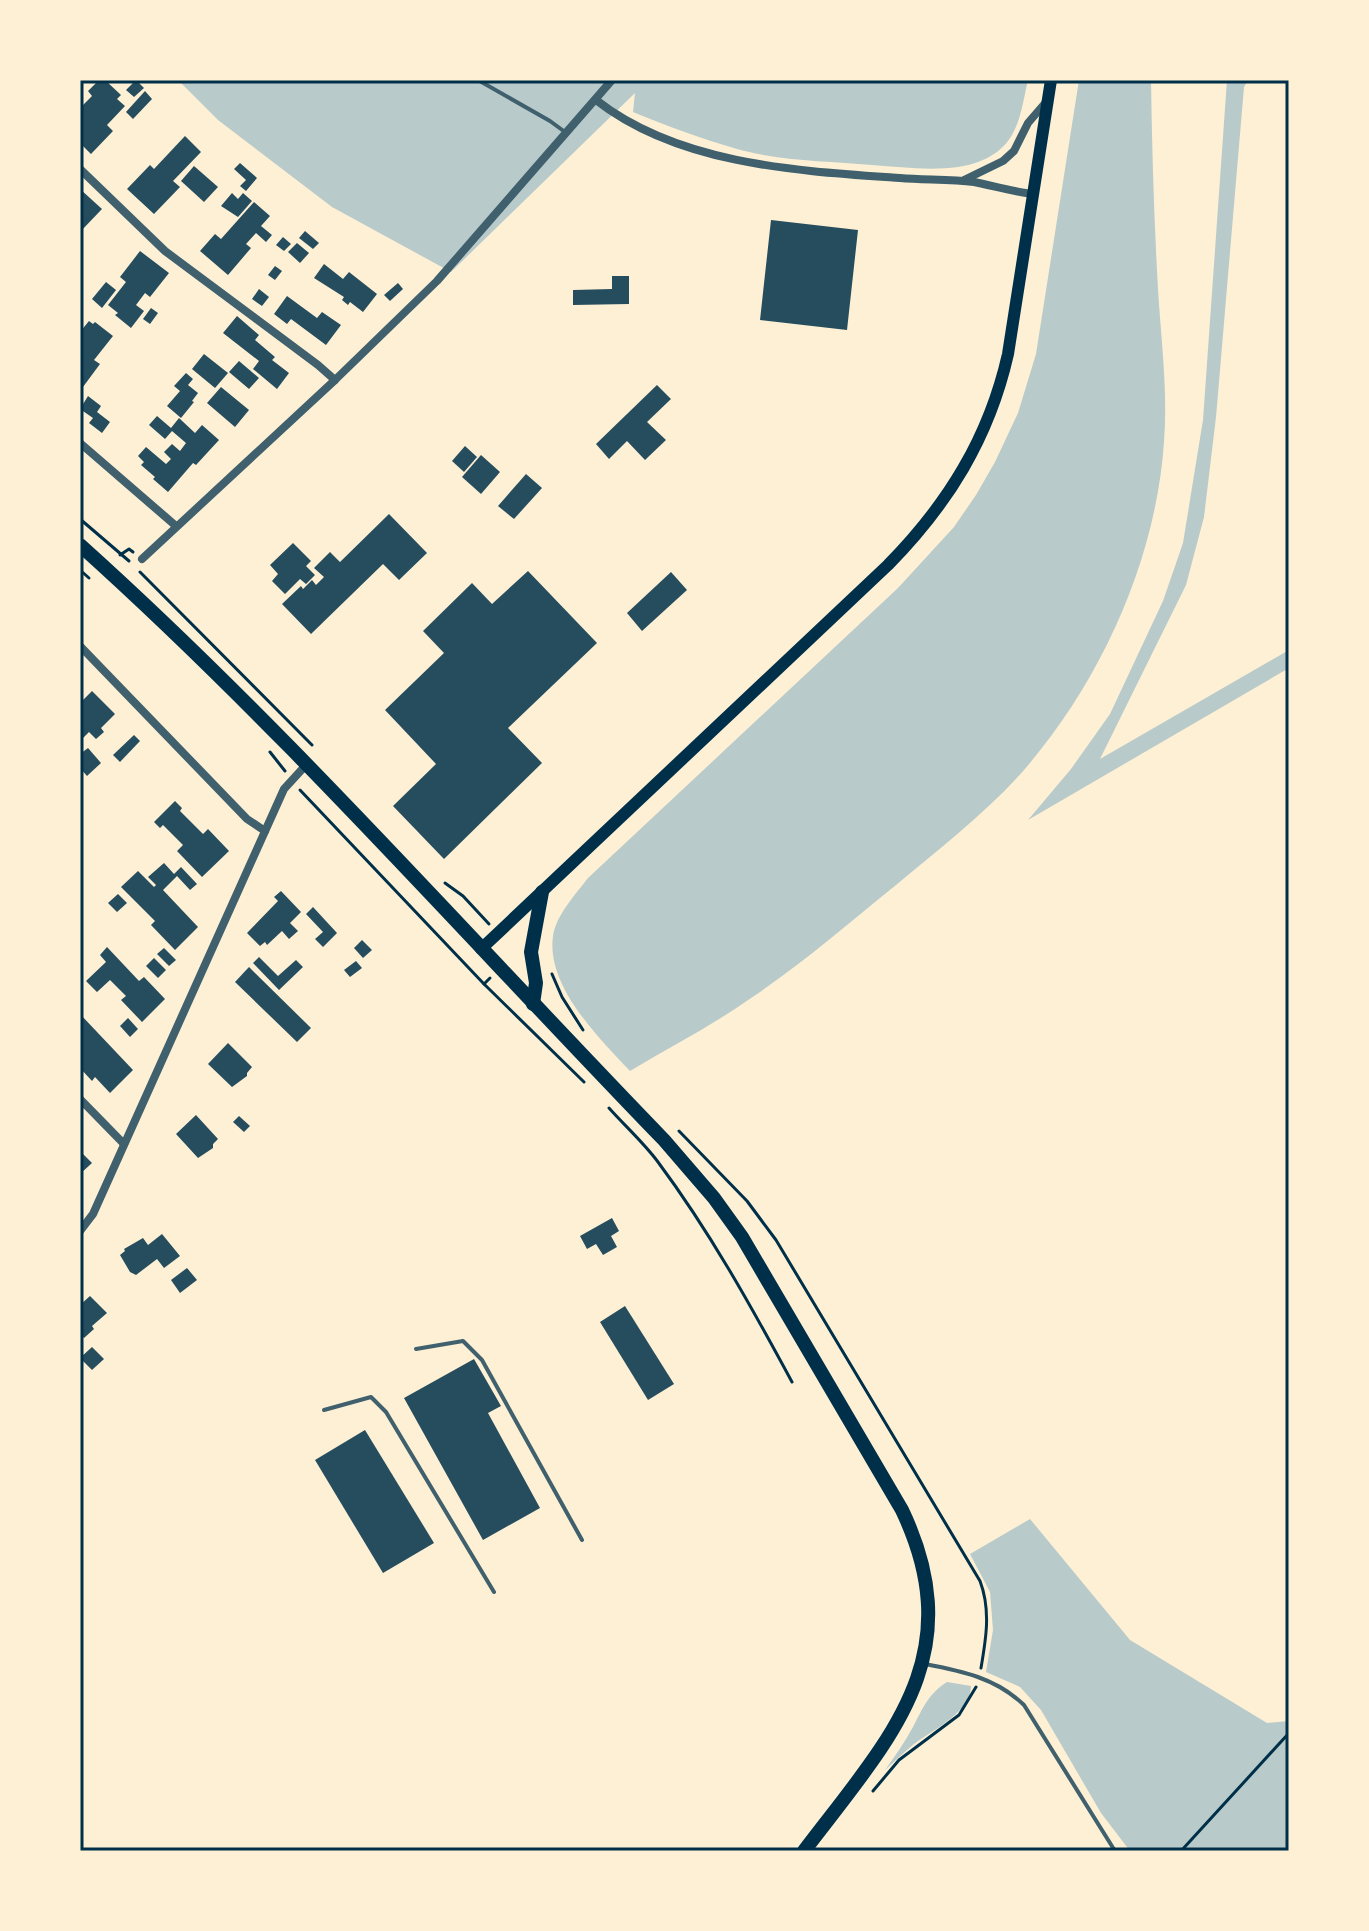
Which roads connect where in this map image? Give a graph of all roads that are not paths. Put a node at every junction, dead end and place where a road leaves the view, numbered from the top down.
1 (478, 80) edge
2 (612, 80) edge
3 (1051, 80) edge
4 (596, 100) junction
5 (1047, 101) junction
6 (566, 133) junction
7 (80, 169) edge
8 (960, 181) junction
9 (1034, 194) junction
10 (335, 380) junction
11 (80, 443) edge
12 (176, 526) junction
13 (80, 545) edge
14 (142, 559) road end
15 (80, 646) edge
16 (306, 765) junction
17 (265, 831) junction
18 (542, 892) junction
19 (481, 949) junction
20 (533, 1004) junction
21 (80, 1099) edge
22 (124, 1144) junction
23 (80, 1231) edge
24 (416, 1349) dead end
25 (324, 1410) dead end
26 (582, 1540) dead end
27 (494, 1592) dead end
28 (922, 1663) junction
29 (804, 1851) edge
30 (1115, 1851) edge

1 - 6 lane
2 - 4 street
3 - 5 main road
4 - 6 street
4 - 8 street
5 - 8 street
5 - 9 main road
6 - 10 street
7 - 10 street
8 - 9 street
9 - 18 main road
10 - 12 street
11 - 12 street
12 - 14 street
13 - 16 main road
15 - 17 street
16 - 17 street
16 - 19 main road
17 - 22 street
18 - 19 main road
18 - 20 main road
19 - 20 main road
20 - 28 main road
21 - 22 street
22 - 23 street
24 - 26 lane
25 - 27 lane
28 - 29 main road
28 - 30 lane

